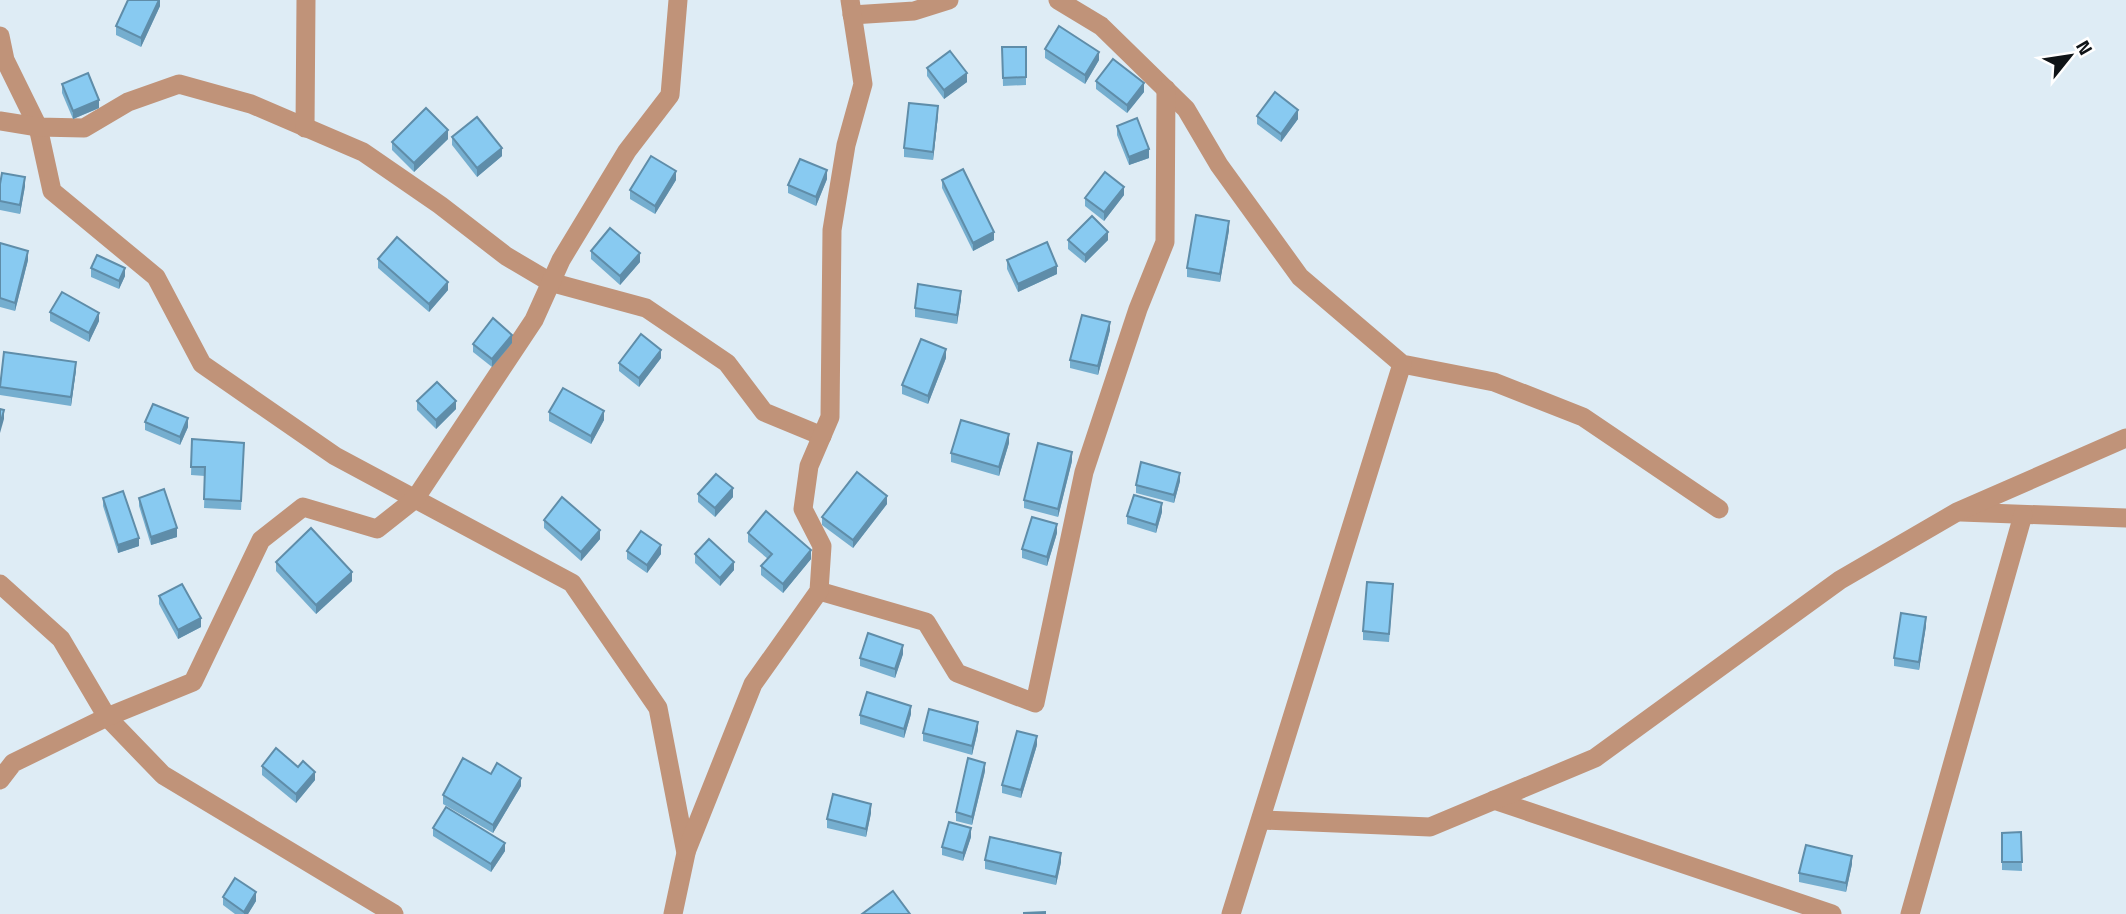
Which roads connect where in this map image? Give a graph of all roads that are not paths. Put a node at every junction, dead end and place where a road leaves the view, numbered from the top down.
1 (306, 0) edge
2 (678, 0) edge
3 (949, 0) edge
4 (1058, 0) edge
5 (851, 8) edge
6 (0, 36) edge
7 (1166, 89) junction
8 (0, 121) edge
9 (37, 127) junction
10 (305, 128) junction
11 (550, 282) junction
12 (1402, 364) junction
13 (822, 436) junction
14 (2126, 438) edge
15 (415, 499) junction
16 (1719, 509) dead end
17 (1957, 512) junction
18 (2023, 514) junction
19 (2126, 518) edge
20 (0, 584) edge
21 (819, 591) junction
22 (107, 717) junction
23 (0, 780) edge
24 (1494, 800) junction
25 (1262, 820) junction
26 (686, 853) junction
27 (394, 914) edge
28 (673, 914) edge
29 (1231, 914) edge
30 (1832, 914) edge
31 (1910, 914) edge

1 - 10 street
2 - 11 street
3 - 5 street
4 - 7 street
5 - 13 street
6 - 9 street
7 - 12 street
7 - 21 street
8 - 9 street
9 - 10 street
9 - 15 street
10 - 11 street
11 - 13 street
11 - 15 street
12 - 16 street
12 - 25 street
13 - 21 street
14 - 17 street
15 - 22 street
15 - 26 street
17 - 18 street
17 - 24 street
18 - 19 street
18 - 31 street
20 - 22 street
21 - 26 street
22 - 23 street
22 - 27 street
24 - 25 street
24 - 30 street
25 - 29 street
26 - 28 street

